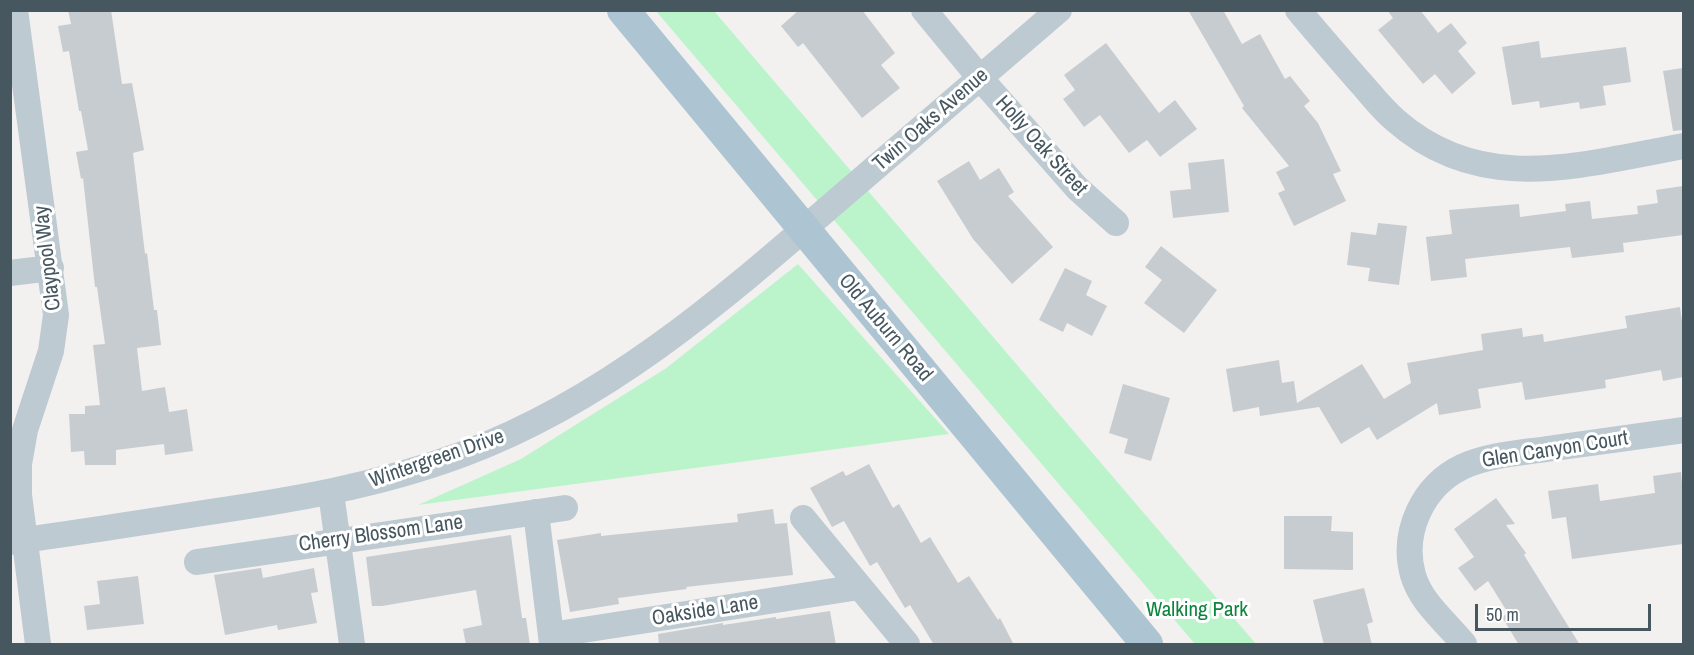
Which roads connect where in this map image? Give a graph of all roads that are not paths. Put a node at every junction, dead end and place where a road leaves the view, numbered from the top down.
1 (623, 10) edge
2 (924, 10) edge
3 (1059, 10) edge
4 (1298, 10) edge
5 (14, 25) edge
6 (980, 78) junction
7 (1683, 146) edge
8 (1116, 223) dead end
9 (803, 230) junction
10 (51, 267) junction
11 (10, 273) edge
12 (1683, 430) edge
13 (331, 493) junction
14 (565, 508) dead end
15 (536, 512) junction
16 (803, 518) dead end
17 (338, 540) junction
18 (18, 541) edge
19 (197, 561) dead end
20 (859, 587) junction
21 (552, 640) edge
22 (38, 645) edge
23 (352, 645) edge
24 (907, 645) edge
25 (1147, 645) edge
26 (1464, 645) edge

1 - 9 main road, Old Auburn Road
2 - 6 street, Holly Oak Street
3 - 6 street, Twin Oaks Avenue
4 - 7 street
5 - 10 street, Claypool Way
6 - 8 street, Holly Oak Street
6 - 9 street, Twin Oaks Avenue
9 - 13 street, Wintergreen Drive
9 - 25 main road, Old Auburn Road
10 - 11 street
10 - 18 street, Claypool Way
12 - 26 street, Glen Canyon Court
13 - 17 street
13 - 18 street, Wintergreen Drive
14 - 15 street, Cherry Blossom Lane
15 - 17 street, Cherry Blossom Lane
15 - 21 street
16 - 20 street
17 - 19 street, Cherry Blossom Lane
17 - 23 street
18 - 22 street, Claypool Way
20 - 21 street, Oakside Lane
20 - 24 street

